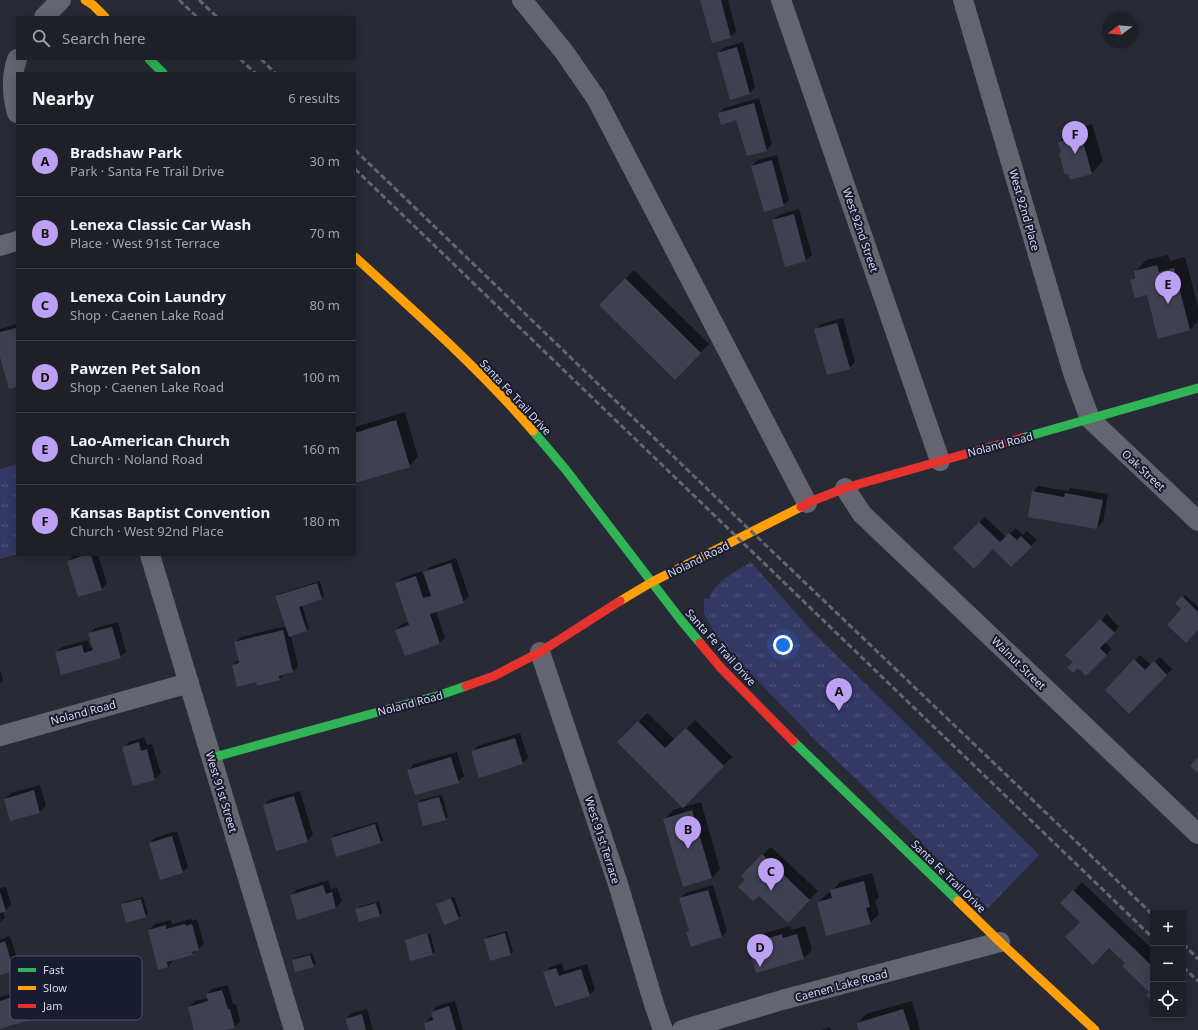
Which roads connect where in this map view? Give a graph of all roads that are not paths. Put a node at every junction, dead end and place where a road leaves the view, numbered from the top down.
1 (61, 0) edge
2 (85, 0) edge
3 (522, 0) edge
4 (781, 0) edge
5 (963, 0) edge
6 (45, 16) edge
7 (104, 16) edge
8 (17, 60) edge
9 (150, 60) edge
10 (162, 72) edge
11 (16, 110) edge
12 (16, 241) edge
13 (0, 246) edge
14 (356, 258) edge
15 (1198, 388) edge
16 (1090, 419) junction
17 (940, 461) junction
18 (845, 488) junction
19 (807, 503) junction
20 (1198, 521) edge
21 (150, 556) edge
22 (652, 582) junction
23 (540, 652) junction
24 (189, 683) junction
25 (0, 736) edge
26 (211, 758) junction
27 (1198, 834) edge
28 (1000, 942) junction
29 (1092, 1029) edge
30 (294, 1030) edge
31 (663, 1030) edge
32 (682, 1030) edge

1 - 6 street
2 - 7 main road
3 - 19 street
4 - 17 street, West 92nd Street
5 - 16 street, West 92nd Place
8 - 11 street
9 - 10 main road
12 - 13 street
14 - 22 main road, Santa Fe Trail Drive
15 - 16 main road, Noland Road
16 - 17 main road, Noland Road
16 - 20 street, Oak Street
17 - 18 main road, Noland Road
18 - 19 main road, Noland Road
18 - 27 street, Walnut Street
19 - 22 main road, Noland Road
21 - 24 street, West 91st Street
22 - 23 main road, Noland Road
22 - 28 main road, Santa Fe Trail Drive
23 - 26 main road, Noland Road
23 - 31 street, West 91st Terrace
24 - 25 street, Noland Road
24 - 26 street, West 91st Street
26 - 30 street, West 91st Street
28 - 29 main road, Santa Fe Trail Drive
28 - 32 street, Caenen Lake Road

